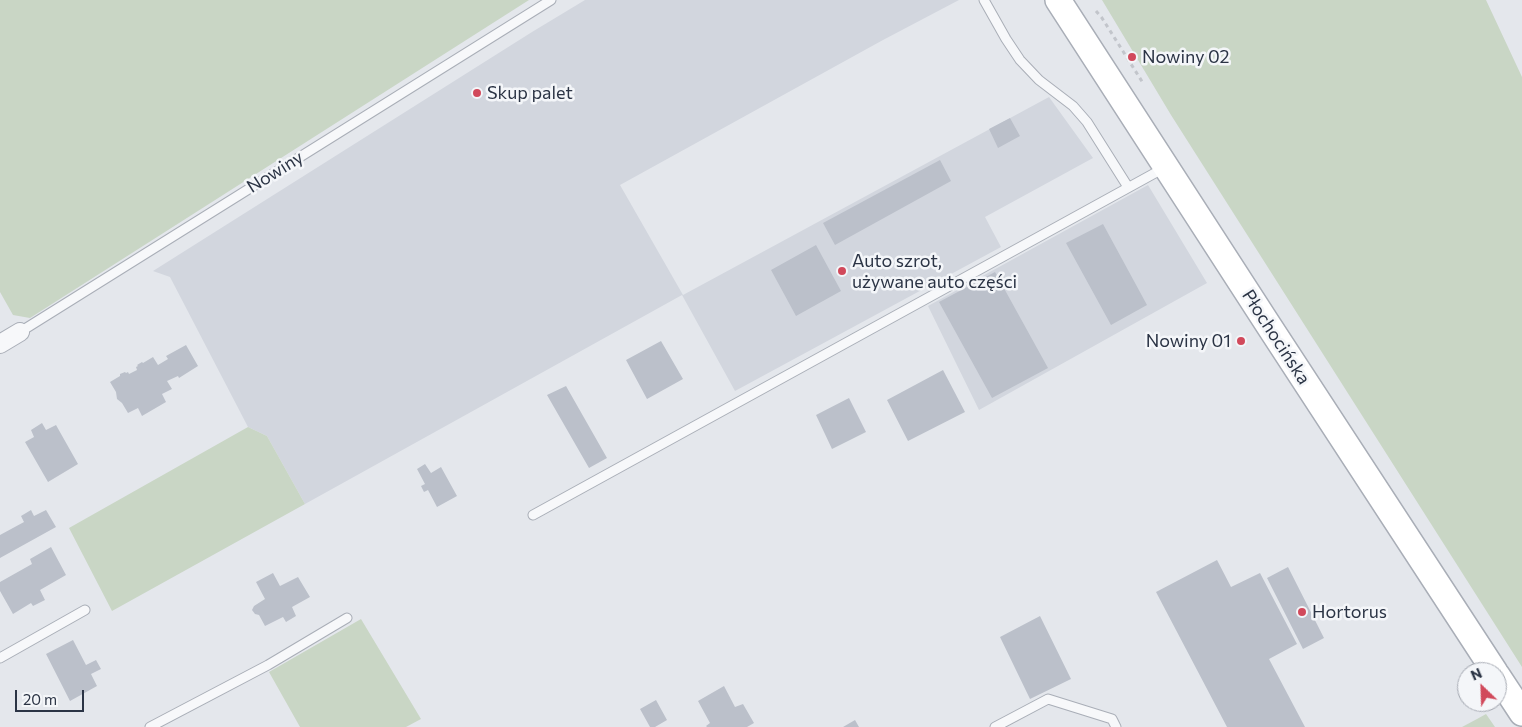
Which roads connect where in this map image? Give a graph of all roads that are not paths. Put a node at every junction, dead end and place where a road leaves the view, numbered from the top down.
1 (551, 0) edge
2 (984, 0) edge
3 (1058, 0) edge
4 (1166, 166) junction
5 (1128, 187) junction
6 (20, 332) joint
7 (0, 344) edge
8 (533, 515) dead end
9 (85, 610) dead end
10 (347, 618) dead end
11 (0, 658) edge
12 (1489, 662) edge
13 (1507, 690) edge
14 (1522, 713) edge
15 (150, 727) edge
16 (995, 727) edge
17 (1116, 727) edge

1 - 6 lane, Nowiny
2 - 5 lane
3 - 4 main road, Płochocińska
4 - 5 lane
4 - 12 main road, Płochocińska
5 - 8 lane
6 - 7 street, Nowiny
9 - 11 lane
10 - 15 lane
13 - 14 main road, Płochocińska
16 - 17 lane

